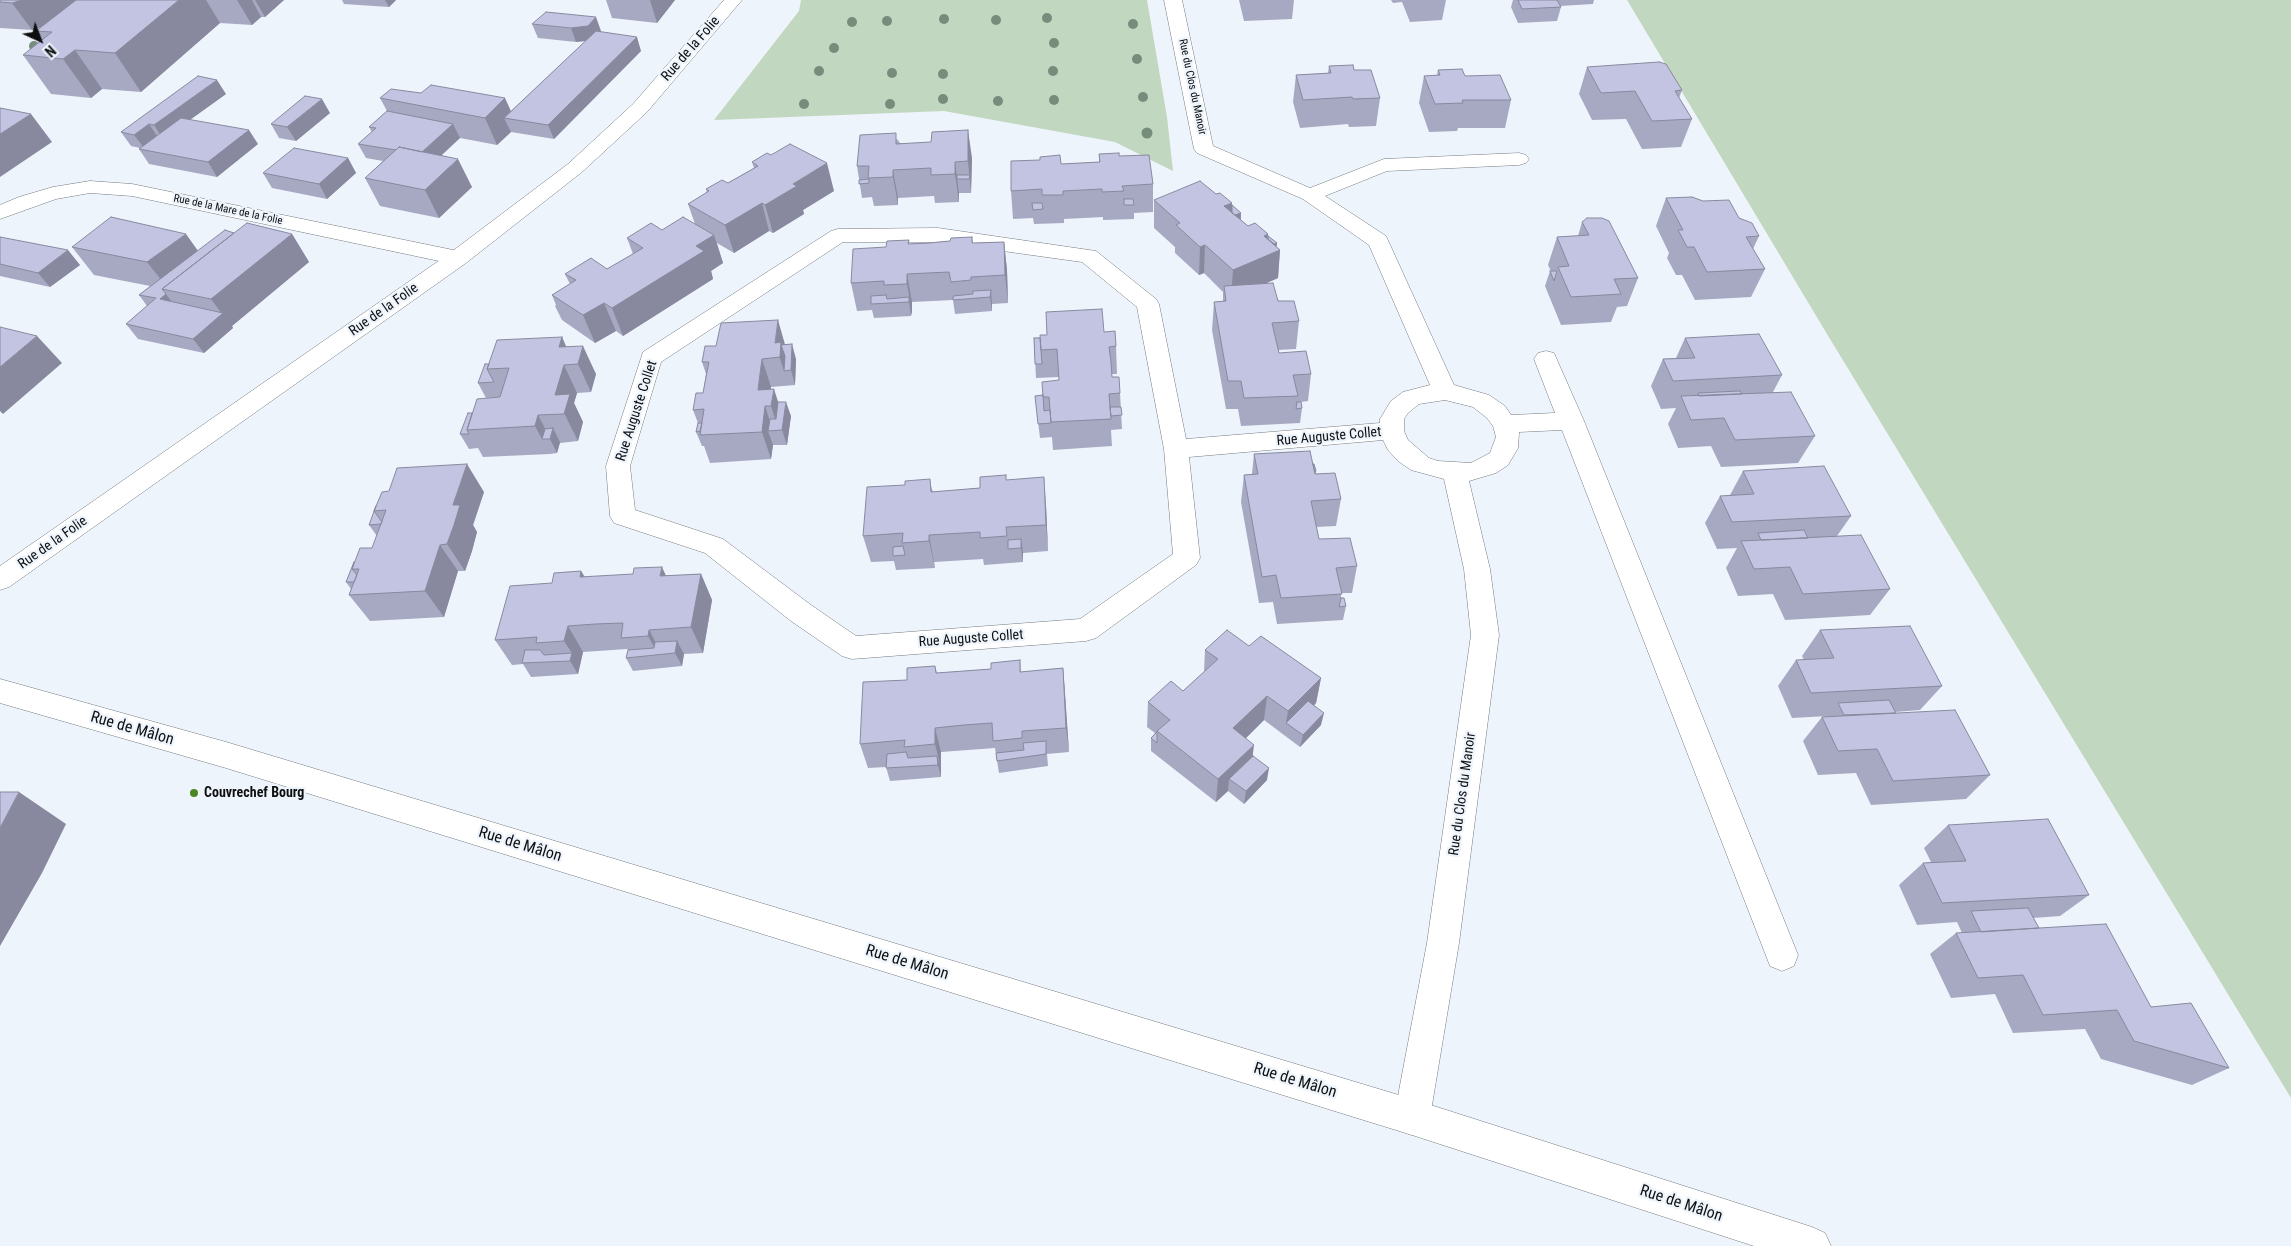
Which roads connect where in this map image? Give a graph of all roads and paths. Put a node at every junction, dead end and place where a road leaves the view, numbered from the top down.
1 (734, 0) edge
2 (1173, 0) edge
3 (1519, 159) dead end
4 (1310, 195) junction
5 (0, 213) edge
6 (458, 258) junction
7 (1546, 359) dead end
8 (1445, 392) junction
9 (1572, 421) junction
10 (1505, 424) junction
11 (1392, 432) junction
12 (1176, 449) junction
13 (1455, 473) junction
14 (0, 580) edge
15 (0, 691) edge
16 (1782, 956) dead end
17 (1412, 1117) junction
18 (1812, 1246) edge

1 - 6 street, Rue de la Folie
2 - 4 street, Rue du Clos du Manoir
3 - 4 street
4 - 8 street, Rue du Clos du Manoir
5 - 6 street, Rue de la Mare de la Folie
6 - 14 street, Rue de la Folie
7 - 9 street
8 - 10 street
8 - 11 street
9 - 10 street
9 - 16 street
10 - 13 street
11 - 12 street, Rue Auguste Collet
11 - 13 street
12 - 12 street, Rue Auguste Collet
13 - 17 street, Rue du Clos du Manoir
15 - 17 street, Rue de Mâlon
17 - 18 street, Rue de Mâlon

